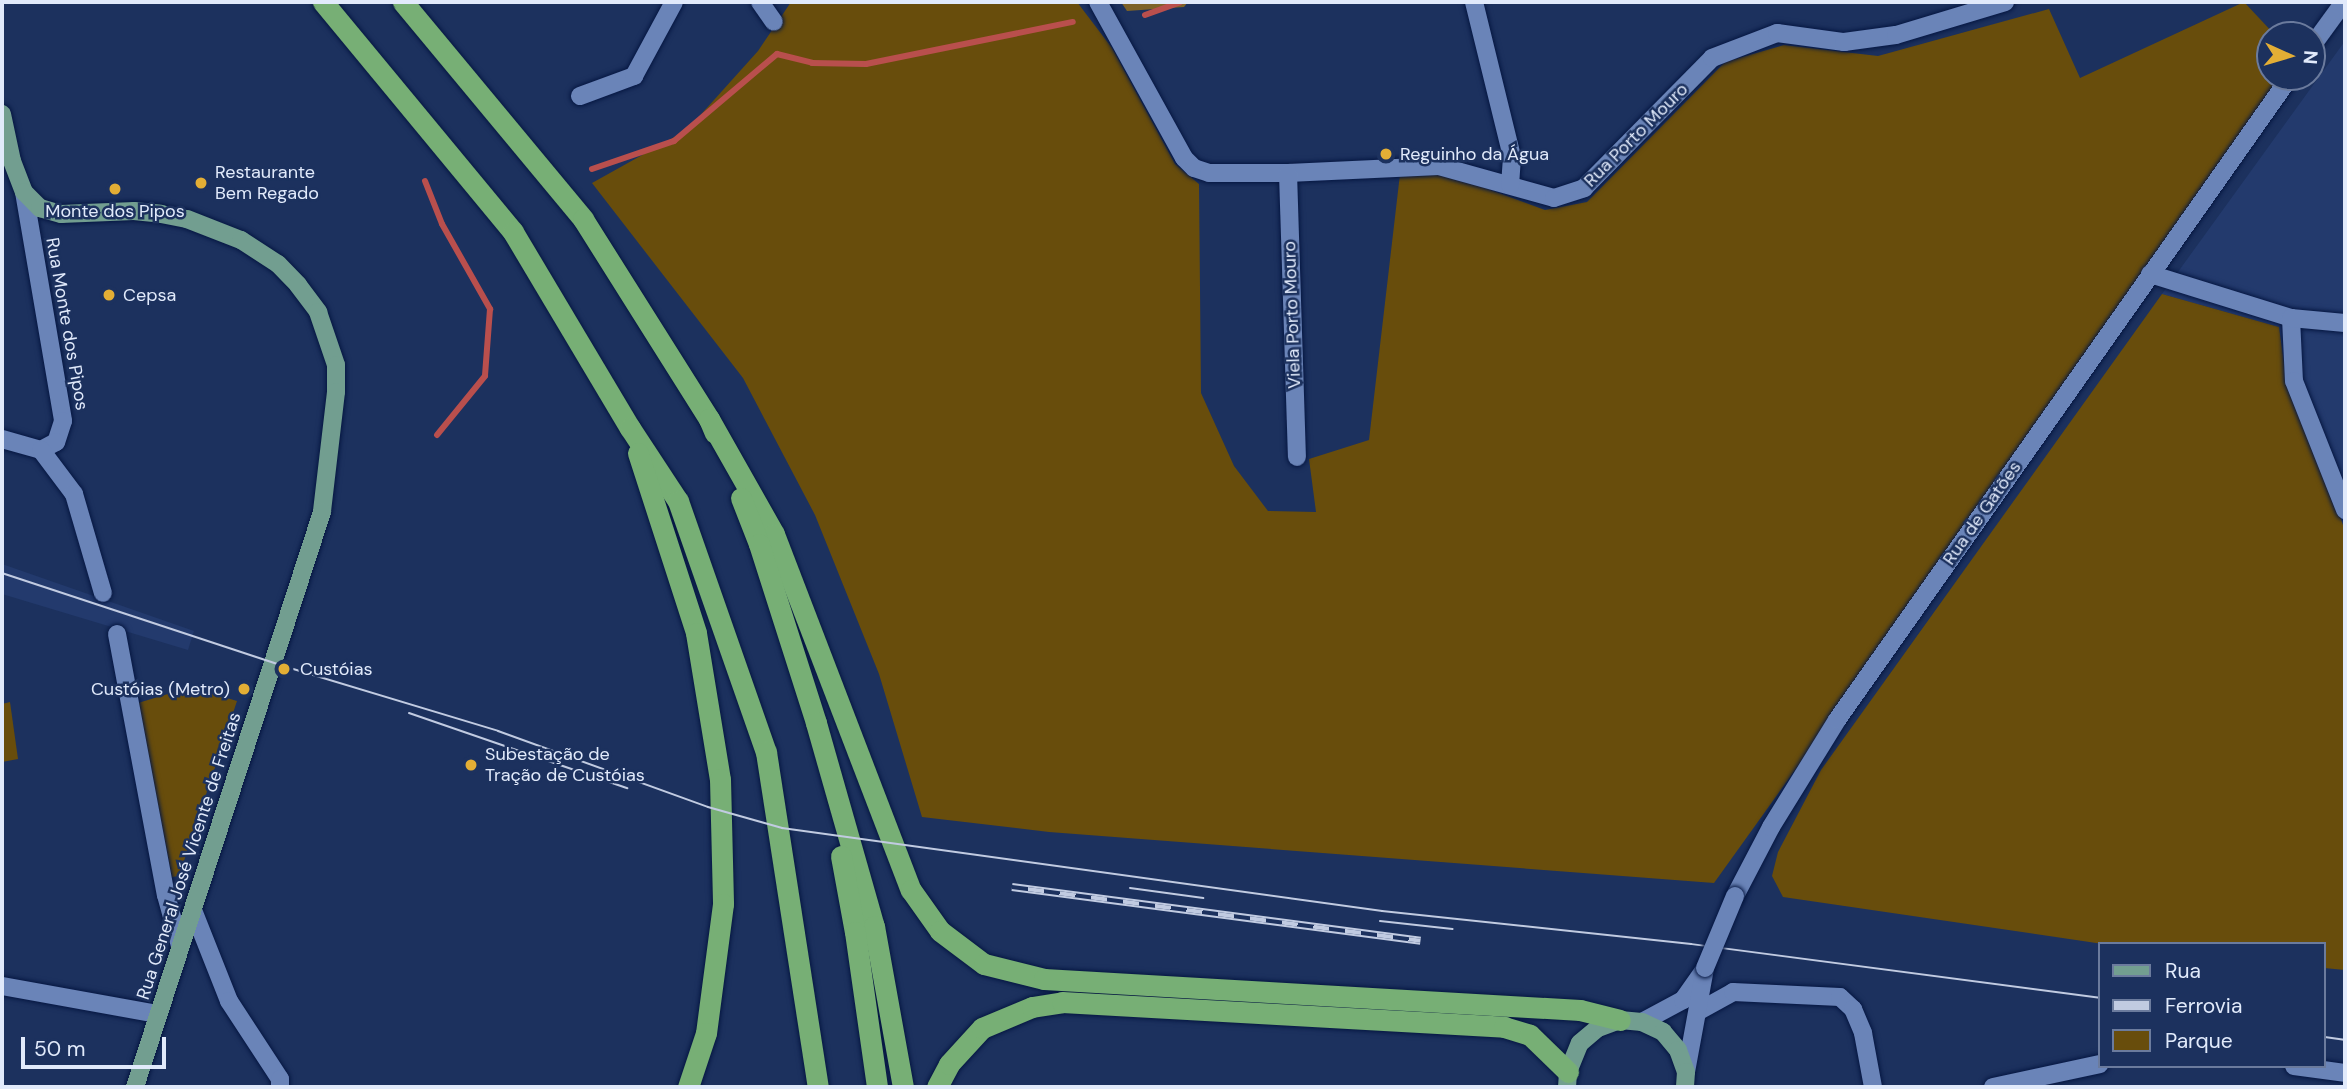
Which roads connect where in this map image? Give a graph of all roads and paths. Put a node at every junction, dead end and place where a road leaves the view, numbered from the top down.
1 (323, 2) edge
2 (403, 2) edge
3 (674, 2) edge
4 (760, 2) edge
5 (1098, 2) edge
6 (1474, 2) edge
7 (2005, 2) edge
8 (2344, 2) edge
9 (774, 22) dead end
10 (2326, 27) edge
11 (2280, 91) edge
12 (580, 96) dead end
13 (2, 114) edge
14 (1287, 173) junction
15 (1510, 185) junction
16 (24, 192) junction
17 (2150, 274) junction
18 (2291, 318) junction
19 (2345, 323) edge
20 (709, 419) junction
21 (630, 428) junction
22 (2, 439) edge
23 (41, 450) junction
24 (1297, 457) dead end
25 (2345, 510) edge
26 (103, 593) dead end
27 (117, 634) dead end
28 (816, 723) junction
29 (193, 909) junction
30 (180, 946) junction
31 (1705, 968) junction
32 (2, 986) edge
33 (1699, 1011) junction
34 (158, 1014) junction
35 (1620, 1020) junction
36 (1643, 1022) junction
37 (2098, 1064) edge
38 (2309, 1068) edge
39 (2345, 1073) edge
40 (1568, 1079) edge
41 (1685, 1080) edge
42 (817, 1086) edge
43 (135, 1087) edge
44 (280, 1087) edge
45 (688, 1087) edge
46 (877, 1087) edge
47 (903, 1087) edge
48 (937, 1087) edge
49 (1873, 1087) edge
50 (1993, 1087) edge

1 - 21 highway
2 - 20 highway
3 - 12 street
4 - 9 street
5 - 14 street, Rua Porto Mouro
6 - 15 street
7 - 15 street, Rua Porto Mouro
8 - 10 street
11 - 17 street, Rua de Gatões
13 - 16 main road, Rua Monte dos Pipos
14 - 15 street, Rua Porto Mouro
14 - 24 street, Viela Porto Mouro
16 - 23 street, Rua Monte dos Pipos
16 - 29 main road, Rua General José Vicente de Freitas
17 - 18 street
17 - 31 street, Rua de Gatões, bridge
18 - 19 street
18 - 25 street
20 - 28 highway
20 - 35 highway
21 - 42 highway
21 - 45 highway
22 - 23 street
23 - 26 street
27 - 30 street
28 - 46 highway
28 - 47 highway
29 - 30 main road, Rua General José Vicente de Freitas
29 - 44 street
30 - 34 main road, Rua General José Vicente de Freitas
31 - 33 street, Rua de Gatões
31 - 36 street, Rua de Gatões
32 - 34 street
33 - 41 street, Rua de Gatões
33 - 49 street
34 - 43 main road, Rua General José Vicente de Freitas
35 - 36 main road
35 - 40 main road
36 - 41 main road
37 - 50 street
38 - 39 street
40 - 48 highway

